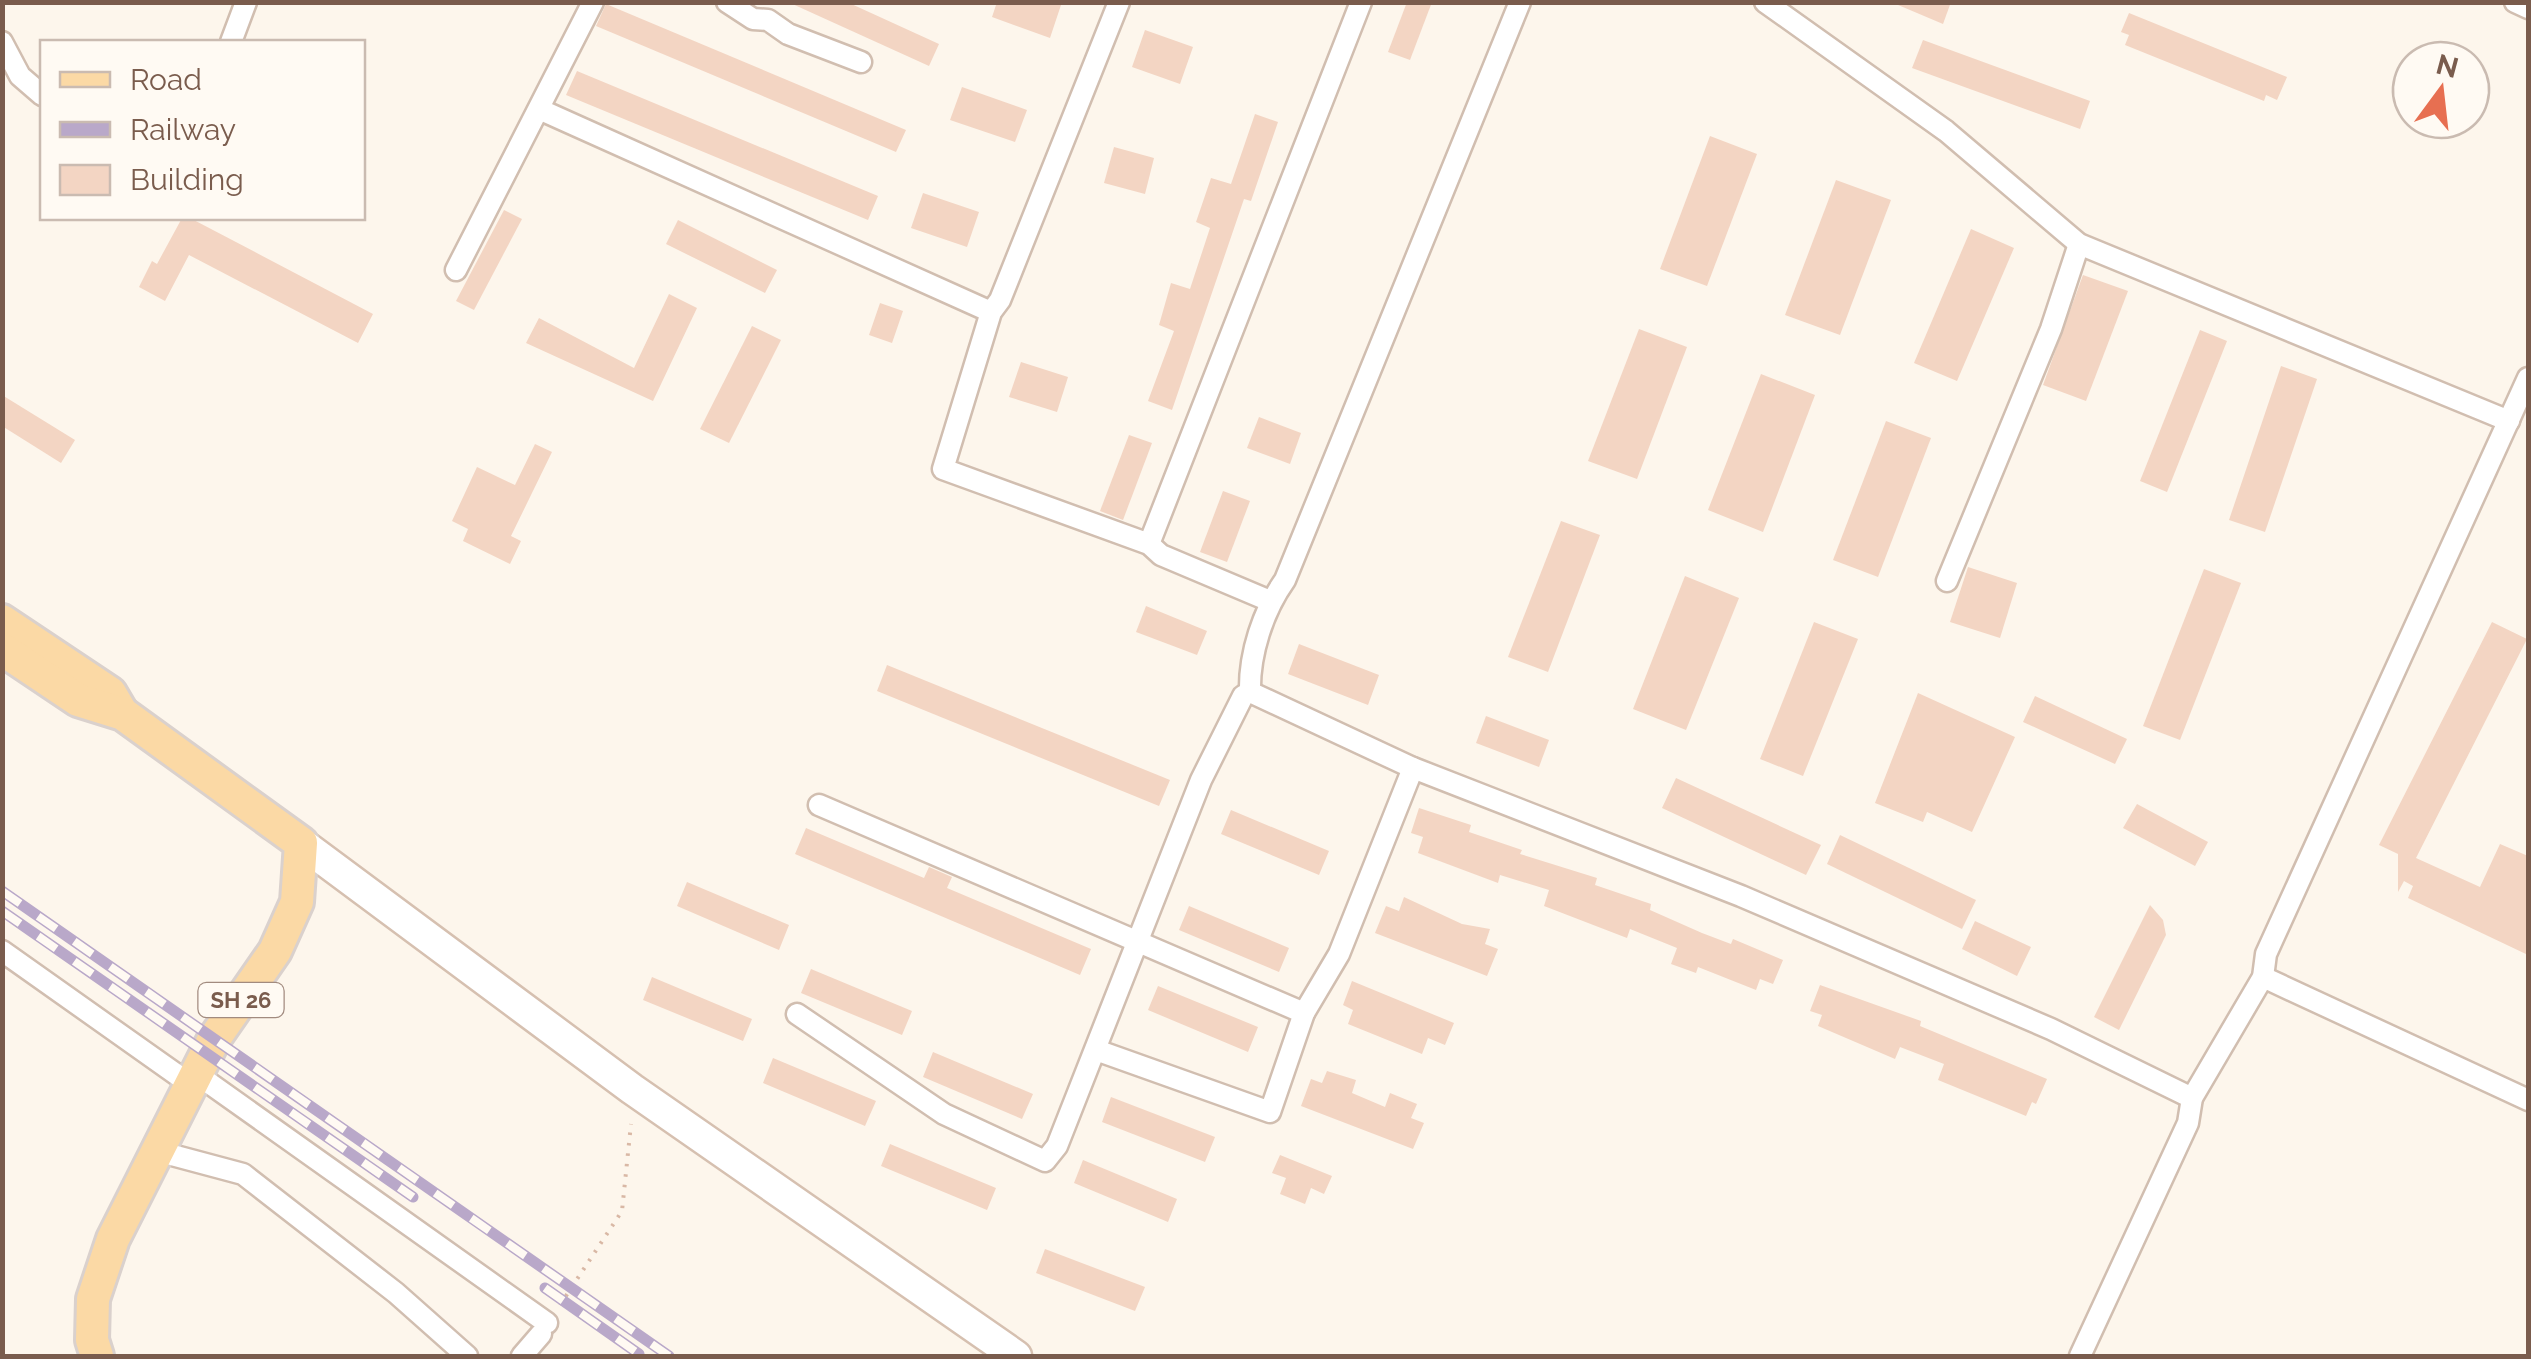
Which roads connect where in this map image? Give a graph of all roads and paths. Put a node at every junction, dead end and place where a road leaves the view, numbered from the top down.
1 (246, 2) edge
2 (593, 2) edge
3 (728, 2) edge
4 (1119, 2) edge
5 (1362, 2) edge
6 (1520, 2) edge
7 (1764, 2) edge
8 (2515, 2) edge
9 (2528, 8) edge
10 (232, 40) edge
11 (2, 42) edge
12 (861, 62) dead end
13 (40, 93) edge
14 (541, 110) junction
15 (2079, 244) junction
16 (456, 270) dead end
17 (991, 312) junction
18 (2528, 378) edge
19 (2509, 420) junction
20 (1149, 544) junction
21 (1947, 581) dead end
22 (1270, 601) junction
23 (2, 620) edge
24 (2, 649) edge
25 (1250, 692) junction
26 (122, 714) junction
27 (1413, 768) junction
28 (819, 805) dead end
29 (301, 843) junction
30 (1135, 941) junction
31 (2, 950) edge
32 (2264, 977) junction
33 (797, 1014) dead end
34 (1304, 1014) junction
35 (1096, 1050) junction
36 (193, 1078) junction
37 (632, 1089) junction
38 (2192, 1098) junction
39 (2528, 1100) edge
40 (157, 1151) junction
41 (544, 1329) junction
42 (96, 1356) edge
43 (467, 1356) edge
44 (522, 1356) edge
45 (1016, 1356) edge
46 (2080, 1356) edge

1 - 10 street
2 - 14 street
3 - 12 street
4 - 17 street
5 - 20 street
6 - 22 street
7 - 15 street
8 - 9 street
11 - 13 street
14 - 16 street
14 - 17 street
15 - 19 street
15 - 21 street
17 - 20 street
18 - 19 street
19 - 32 street
20 - 22 street
22 - 25 street
23 - 26 main road
24 - 26 main road
25 - 27 street
25 - 30 street
26 - 29 main road
27 - 34 street
27 - 38 street
28 - 30 street
29 - 36 main road, SH 26
29 - 37 street
30 - 34 street
30 - 35 street
31 - 36 street
32 - 38 street
32 - 39 street
33 - 35 street
34 - 35 street
36 - 40 main road, SH 26
36 - 41 street
37 - 41 path
37 - 45 street
38 - 46 street
40 - 42 main road, SH 26
40 - 43 street
41 - 44 street

